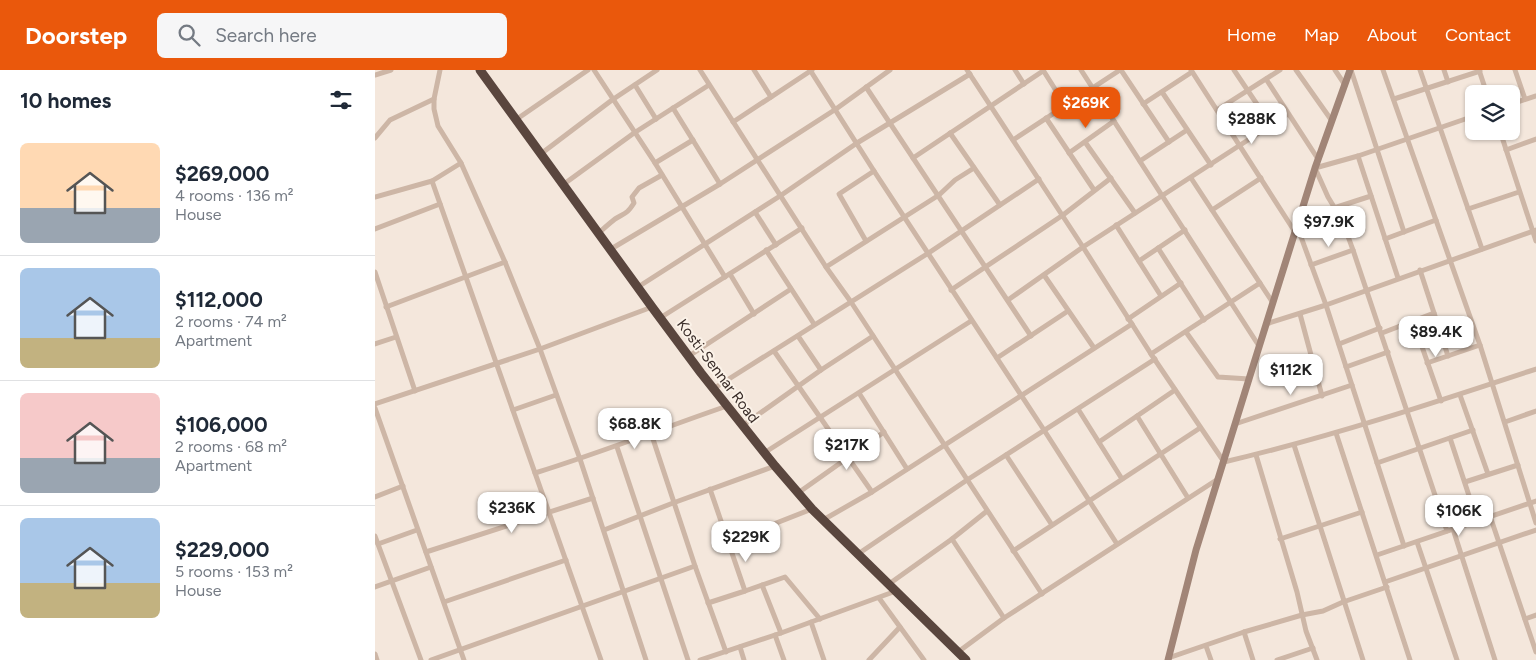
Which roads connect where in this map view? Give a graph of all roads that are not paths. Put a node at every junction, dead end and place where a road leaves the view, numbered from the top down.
1 (391, 70) edge
2 (441, 70) edge
3 (593, 70) edge
4 (657, 70) edge
5 (700, 70) edge
6 (754, 70) edge
7 (812, 70) edge
8 (890, 70) edge
9 (1015, 70) edge
10 (1043, 70) edge
11 (1081, 70) edge
12 (1120, 70) edge
13 (1234, 70) edge
14 (1280, 70) edge
15 (1297, 70) edge
16 (1335, 70) edge
17 (1351, 70) edge
18 (1383, 70) edge
19 (1420, 70) edge
20 (1444, 70) edge
21 (1479, 70) edge
22 (1515, 70) edge
23 (483, 71) edge
24 (584, 71) edge
25 (1191, 71) edge
26 (969, 72) edge
27 (375, 75) edge
28 (1265, 79) junction
29 (1448, 82) junction
30 (1024, 84) junction
31 (635, 85) junction
32 (709, 85) junction
33 (1345, 85) junction
34 (1484, 85) edge
35 (866, 87) junction
36 (1092, 88) junction
37 (1426, 89) junction
38 (1248, 90) junction
39 (1162, 92) junction
40 (1536, 96) edge
41 (771, 97) junction
42 (434, 99) junction
43 (1394, 99) junction
44 (1525, 99) junction
45 (613, 100) junction
46 (1520, 101) edge
47 (1143, 104) junction
48 (1065, 105) junction
49 (991, 106) junction
50 (673, 108) junction
51 (836, 109) junction
52 (1217, 110) junction
53 (1288, 114) junction
54 (1046, 118) junction
55 (656, 119) junction
56 (1465, 119) edge
57 (517, 120) junction
58 (1114, 121) junction
59 (1332, 121) junction
60 (733, 122) junction
61 (890, 124) junction
62 (1271, 125) junction
63 (1440, 128) junction
64 (1187, 130) junction
65 (634, 133) junction
66 (950, 133) junction
67 (375, 138) edge
68 (1409, 139) junction
69 (1536, 139) edge
70 (693, 140) junction
71 (1013, 140) junction
72 (1503, 140) edge
73 (1085, 142) junction
74 (1169, 142) junction
75 (857, 143) junction
76 (1241, 145) junction
77 (1378, 149) junction
78 (1506, 150) junction
79 (1069, 153) junction
80 (542, 154) junction
81 (1358, 156) junction
82 (913, 158) junction
83 (1318, 159) junction
84 (757, 160) junction
85 (1140, 161) junction
86 (461, 163) junction
87 (655, 163) junction
88 (1211, 165) junction
89 (974, 168) junction
90 (1315, 168) junction
91 (874, 171) junction
92 (662, 174) junction
93 (1111, 178) junction
94 (1191, 178) junction
95 (1261, 178) junction
96 (1039, 179) junction
97 (432, 181) junction
98 (565, 184) junction
99 (720, 184) junction
100 (1094, 190) junction
101 (1519, 192) junction
102 (781, 196) junction
103 (939, 196) junction
104 (1162, 196) junction
105 (1371, 196) junction
106 (375, 197) edge
107 (440, 204) junction
108 (1000, 205) junction
109 (681, 207) junction
110 (1334, 208) junction
111 (1468, 209) junction
112 (1212, 210) junction
113 (755, 212) junction
114 (1135, 213) junction
115 (1063, 215) junction
116 (905, 218) junction
117 (1436, 220) junction
118 (1116, 225) junction
119 (802, 228) junction
120 (375, 229) edge
121 (1296, 229) junction
122 (1185, 230) junction
123 (962, 231) junction
124 (1534, 231) edge
125 (1404, 232) junction
126 (599, 233) junction
127 (1385, 239) junction
128 (866, 241) junction
129 (1536, 241) edge
130 (705, 244) junction
131 (776, 245) junction
132 (1083, 247) junction
133 (1159, 248) junction
134 (1482, 248) junction
135 (611, 249) junction
136 (767, 250) junction
137 (1353, 250) junction
138 (927, 254) junction
139 (1450, 260) junction
140 (1139, 261) junction
141 (505, 262) junction
142 (1311, 265) junction
143 (826, 267) junction
144 (986, 267) junction
145 (1420, 270) junction
146 (375, 272) edge
147 (727, 275) junction
148 (1044, 275) junction
149 (466, 277) junction
150 (1398, 278) junction
151 (1181, 283) junction
152 (1260, 283) junction
153 (638, 288) junction
154 (791, 289) junction
155 (1367, 289) junction
156 (951, 290) junction
157 (1161, 296) junction
158 (1008, 300) junction
159 (851, 302) junction
160 (1232, 302) junction
161 (1273, 303) junction
162 (1326, 305) junction
163 (386, 307) junction
164 (652, 307) junction
165 (1068, 312) junction
166 (1434, 313) junction
167 (754, 314) junction
168 (1300, 314) junction
169 (660, 318) junction
170 (1204, 320) junction
171 (971, 321) junction
172 (1130, 321) junction
173 (1413, 321) junction
174 (814, 324) junction
175 (1266, 324) junction
176 (1381, 331) junction
177 (1186, 332) junction
178 (798, 336) junction
179 (873, 336) junction
180 (1031, 336) junction
181 (396, 337) junction
182 (375, 344) edge
183 (1339, 344) junction
184 (1480, 345) junction
185 (1259, 346) junction
186 (1094, 348) junction
187 (540, 349) junction
188 (774, 351) junction
189 (1388, 352) junction
190 (689, 356) junction
191 (1448, 356) junction
192 (1153, 357) junction
193 (997, 358) junction
194 (1427, 362) junction
195 (496, 363) junction
196 (1346, 367) junction
197 (1536, 369) edge
198 (821, 370) junction
199 (895, 370) junction
200 (1249, 379) junction
201 (1492, 384) junction
202 (798, 386) junction
203 (1352, 386) junction
204 (713, 389) junction
205 (1175, 390) junction
206 (415, 391) junction
207 (859, 393) junction
208 (1460, 394) junction
209 (556, 395) junction
210 (1020, 395) junction
211 (1322, 396) junction
212 (1441, 401) junction
213 (375, 404) edge
214 (727, 406) junction
215 (375, 408) edge
216 (1077, 409) junction
217 (513, 410) junction
218 (1406, 410) junction
219 (1536, 411) edge
220 (1137, 416) junction
221 (819, 418) junction
222 (1505, 422) junction
223 (1235, 424) junction
224 (1364, 424) junction
225 (742, 426) junction
226 (1200, 428) junction
227 (1044, 430) junction
228 (1473, 430) junction
229 (884, 432) junction
230 (651, 433) junction
231 (1335, 433) junction
232 (1450, 438) junction
233 (1099, 442) junction
234 (943, 445) junction
235 (1294, 445) junction
236 (617, 447) junction
237 (1420, 448) junction
238 (764, 453) junction
239 (1006, 454) junction
240 (1161, 454) junction
241 (1256, 455) junction
242 (848, 458) junction
243 (580, 459) junction
244 (1224, 462) junction
245 (1377, 463) junction
246 (1518, 464) junction
247 (775, 466) junction
248 (907, 469) junction
249 (535, 474) junction
250 (1488, 474) junction
251 (1219, 478) junction
252 (1122, 479) junction
253 (967, 480) junction
254 (1465, 482) junction
255 (403, 486) junction
256 (709, 489) junction
257 (872, 492) junction
258 (798, 493) junction
259 (375, 497) edge
260 (593, 498) junction
261 (1188, 498) junction
262 (1089, 501) junction
263 (1536, 501) edge
264 (673, 502) junction
265 (1529, 503) junction
266 (812, 509) junction
267 (987, 511) junction
268 (549, 512) junction
269 (1362, 512) junction
270 (1489, 516) junction
271 (640, 517) junction
272 (823, 520) junction
273 (1477, 520) junction
274 (1536, 523) edge
275 (1052, 525) junction
276 (1319, 527) junction
277 (1453, 529) junction
278 (417, 530) junction
279 (603, 530) junction
280 (1536, 530) edge
281 (1447, 531) junction
282 (375, 536) edge
283 (952, 539) junction
284 (1280, 539) junction
285 (728, 542) junction
286 (1417, 542) junction
287 (1497, 543) junction
288 (378, 544) junction
289 (1117, 544) junction
290 (1404, 546) junction
291 (1013, 550) junction
292 (426, 552) junction
293 (858, 554) junction
294 (1462, 554) junction
295 (382, 555) junction
296 (1377, 555) junction
297 (375, 557) edge
298 (566, 560) junction
299 (695, 566) junction
300 (431, 567) junction
301 (1426, 568) junction
302 (661, 579) junction
303 (392, 582) junction
304 (889, 584) junction
305 (762, 585) junction
306 (1386, 585) junction
307 (375, 587) edge
308 (745, 591) junction
309 (896, 591) junction
310 (624, 592) junction
311 (1041, 594) junction
312 (879, 598) junction
313 (444, 602) junction
314 (1343, 602) junction
315 (709, 603) junction
316 (582, 606) junction
317 (1302, 615) junction
318 (1536, 615) edge
319 (1004, 618) junction
320 (820, 619) junction
321 (1525, 619) junction
322 (811, 622) junction
323 (900, 627) junction
324 (1244, 632) junction
325 (781, 633) junction
326 (775, 636) junction
327 (1206, 646) junction
328 (740, 647) junction
329 (1313, 648) junction
330 (461, 650) junction
331 (726, 652) junction
332 (958, 652) junction
333 (1536, 652) edge
334 (375, 654) edge
335 (1168, 659) edge
336 (377, 660) edge
337 (421, 660) edge
338 (431, 660) edge
339 (464, 660) edge
340 (601, 660) edge
341 (646, 660) edge
342 (688, 660) edge
343 (700, 660) edge
344 (744, 660) edge
345 (784, 660) edge
346 (824, 660) edge
347 (869, 660) edge
348 (924, 660) edge
349 (966, 660) edge
350 (1211, 660) edge
351 (1253, 660) edge
352 (1277, 660) edge
353 (1317, 660) edge
354 (1363, 660) edge
355 (1410, 660) edge
356 (1457, 660) edge
357 (1495, 660) edge

1 - 27 street
2 - 42 street
3 - 45 street
4 - 31 street
5 - 32 street
6 - 41 street
7 - 41 street
7 - 51 street
8 - 35 street
9 - 30 street
10 - 30 street
10 - 48 street
11 - 36 street
12 - 36 street
12 - 47 street
13 - 38 street
14 - 28 street
15 - 59 street
16 - 33 street
17 - 33 street
17 - 77 street
18 - 43 street
19 - 37 street
20 - 29 street
21 - 29 street
21 - 34 street
22 - 44 street
23 - 57 highway, Kosti-Sennar Road
24 - 57 street
25 - 39 street
25 - 52 street
26 - 49 street
26 - 61 street
28 - 38 street
28 - 53 street
29 - 37 street
30 - 49 street
31 - 45 street
31 - 55 street
32 - 50 street
32 - 60 street
33 - 59 street
35 - 51 street
35 - 61 street
36 - 48 street
36 - 58 street
37 - 43 street
37 - 63 street
38 - 52 street
38 - 62 street
39 - 47 street
39 - 64 street
40 - 44 street
41 - 60 street
42 - 67 street
42 - 86 street
43 - 68 street
44 - 46 street
45 - 65 street
45 - 80 street
47 - 74 street
48 - 54 street
49 - 66 street
49 - 71 street
50 - 55 street
50 - 70 street
51 - 75 street
51 - 84 street
52 - 76 street
53 - 62 street
53 - 83 street
54 - 71 street
54 - 79 street
55 - 65 street
56 - 63 street
57 - 80 highway, Kosti-Sennar Road
58 - 73 street
58 - 85 street
59 - 83 street
60 - 84 street
61 - 75 street
61 - 82 street
62 - 76 street
63 - 68 street
63 - 111 street
64 - 74 street
64 - 88 street
65 - 87 street
65 - 98 street
66 - 82 street
66 - 89 street
68 - 77 street
68 - 117 street
69 - 78 street
70 - 87 street
70 - 99 street
71 - 96 street
72 - 78 street
73 - 79 street
73 - 93 street
74 - 85 street
75 - 91 street
75 - 102 street
76 - 88 street
76 - 95 street
77 - 81 street
77 - 125 street
78 - 101 street
79 - 100 street
80 - 98 highway, Kosti-Sennar Road
81 - 90 street
81 - 105 street
82 - 103 street
83 - 90 street
84 - 99 street
84 - 102 street
85 - 104 street
86 - 97 street
86 - 141 street
87 - 92 street
88 - 94 street
89 - 103 street
89 - 108 street
90 - 110 street
90 - 121 street
91 - 116 street
91 - 128 street
92 - 109 street
92 - 126 street
93 - 100 street
93 - 114 street
94 - 104 street
94 - 112 street
95 - 112 street
95 - 121 street
96 - 108 street
96 - 115 street
97 - 106 street
97 - 107 street
98 - 126 highway, Kosti-Sennar Road
99 - 109 street
100 - 115 street
101 - 111 street
101 - 124 street
102 - 113 street
102 - 119 street
103 - 116 street
103 - 123 street
104 - 114 street
104 - 122 street
105 - 110 street
105 - 127 street
107 - 120 street
107 - 149 street
108 - 123 street
109 - 130 street
109 - 135 street
110 - 137 street
111 - 134 street
112 - 152 street
113 - 130 street
113 - 131 street
114 - 118 street
115 - 132 street
115 - 144 street
116 - 128 street
116 - 138 street
117 - 125 street
117 - 139 street
118 - 132 street
118 - 140 street
119 - 131 street
119 - 143 street
121 - 142 street
121 - 161 street
122 - 133 street
122 - 160 street
123 - 138 street
123 - 144 street
124 - 129 street
124 - 134 street
125 - 127 street
126 - 135 highway, Kosti-Sennar Road
127 - 150 street
128 - 143 street
130 - 147 street
130 - 153 street
131 - 136 street
132 - 148 street
132 - 172 street
133 - 140 street
133 - 151 street
134 - 139 street
135 - 153 highway, Kosti-Sennar Road
136 - 147 street
136 - 154 street
137 - 142 street
137 - 155 street
138 - 156 street
138 - 159 street
139 - 145 street
139 - 184 street
140 - 157 street
141 - 149 street
141 - 187 street
142 - 162 street
143 - 159 street
144 - 156 street
144 - 158 street
145 - 150 street
145 - 166 street
146 - 163 street
147 - 167 street
147 - 169 street
148 - 158 street
148 - 165 street
149 - 163 street
149 - 195 street
150 - 155 street
151 - 157 street
151 - 170 street
152 - 160 street
152 - 161 street
153 - 164 highway, Kosti-Sennar Road
154 - 167 street
154 - 174 street
155 - 162 street
155 - 176 street
156 - 171 street
157 - 172 street
158 - 180 street
159 - 174 street
159 - 179 street
160 - 170 street
160 - 185 street
161 - 175 street
162 - 168 street
162 - 183 street
163 - 181 street
164 - 169 highway, Kosti-Sennar Road
164 - 187 street
165 - 180 street
165 - 186 street
166 - 173 street
166 - 191 street
167 - 190 street
168 - 175 street
168 - 211 street
169 - 190 highway, Kosti-Sennar Road
170 - 177 street
171 - 193 street
171 - 199 street
172 - 186 street
172 - 192 street
173 - 176 street
173 - 194 street
174 - 178 street
175 - 185 street
176 - 183 street
176 - 189 street
177 - 192 street
177 - 200 street
178 - 188 street
178 - 198 street
179 - 198 street
179 - 199 street
180 - 193 street
181 - 182 street
181 - 206 street
183 - 196 street
184 - 191 street
184 - 201 street
185 - 200 street
186 - 210 street
187 - 195 street
187 - 209 street
188 - 202 street
188 - 204 street
189 - 196 street
189 - 218 street
190 - 204 highway, Kosti-Sennar Road
191 - 194 street
192 - 205 street
192 - 216 street
193 - 210 street
194 - 212 street
195 - 206 street
195 - 217 street
196 - 203 street
197 - 201 street
198 - 202 street
199 - 207 street
199 - 234 street
200 - 223 street
201 - 208 street
201 - 222 street
202 - 221 street
202 - 225 street
203 - 211 street
203 - 224 street
204 - 214 highway, Kosti-Sennar Road
205 - 220 street
205 - 226 street
206 - 213 street
207 - 221 street
207 - 229 street
208 - 212 street
208 - 228 street
209 - 217 street
209 - 243 street
210 - 227 street
210 - 234 street
211 - 223 street
212 - 218 street
214 - 225 highway, Kosti-Sennar Road
214 - 230 street
215 - 255 street
216 - 227 street
216 - 233 street
217 - 249 street
218 - 224 street
218 - 237 street
219 - 222 street
220 - 233 street
220 - 240 street
221 - 238 street
221 - 242 street
222 - 246 street
223 - 244 street
224 - 231 street
224 - 245 street
225 - 238 highway, Kosti-Sennar Road
226 - 240 street
226 - 244 street
227 - 239 street
227 - 262 street
228 - 232 street
228 - 250 street
229 - 242 street
229 - 248 street
230 - 236 street
230 - 264 street
231 - 235 street
231 - 269 street
232 - 237 street
232 - 254 street
233 - 252 street
234 - 248 street
234 - 253 street
235 - 241 street
235 - 276 street
236 - 243 street
236 - 271 street
237 - 245 street
237 - 281 street
238 - 247 highway, Kosti-Sennar Road
239 - 253 street
239 - 275 street
240 - 252 street
240 - 261 street
241 - 244 street
241 - 284 street
242 - 257 street
242 - 258 street
243 - 249 street
243 - 260 street
244 - 251 street
245 - 290 street
246 - 250 street
246 - 265 street
247 - 256 street
247 - 258 highway, Kosti-Sennar Road
248 - 257 street
249 - 268 street
250 - 254 street
251 - 261 street
251 - 335 street
252 - 262 street
253 - 267 street
253 - 293 street
254 - 273 street
255 - 259 street
255 - 278 street
256 - 264 street
256 - 285 street
257 - 272 street
258 - 266 highway, Kosti-Sennar Road
260 - 268 street
260 - 279 street
261 - 289 street
262 - 275 street
262 - 289 street
263 - 265 street
264 - 271 street
264 - 299 street
265 - 270 street
265 - 274 street
266 - 272 highway, Kosti-Sennar Road
266 - 285 street
267 - 283 street
267 - 291 street
268 - 292 street
268 - 298 street
269 - 276 street
269 - 296 street
270 - 273 street
270 - 287 street
271 - 279 street
271 - 302 street
272 - 293 highway, Kosti-Sennar Road
273 - 277 street
275 - 291 street
276 - 284 street
276 - 314 street
277 - 281 street
277 - 294 street
278 - 288 street
278 - 292 street
279 - 310 street
280 - 287 street
281 - 286 street
282 - 288 street
283 - 304 street
283 - 319 street
284 - 317 street
285 - 308 street
286 - 290 street
286 - 301 street
287 - 294 street
287 - 321 street
288 - 295 street
289 - 311 street
290 - 296 street
291 - 311 street
292 - 300 street
293 - 304 highway, Kosti-Sennar Road
294 - 301 street
294 - 357 street
295 - 297 street
295 - 303 street
296 - 306 street
298 - 313 street
298 - 316 street
299 - 302 street
299 - 315 street
300 - 303 street
300 - 313 street
301 - 306 street
301 - 356 street
302 - 310 street
302 - 342 street
303 - 307 street
303 - 337 street
304 - 309 highway, Kosti-Sennar Road
305 - 308 street
305 - 320 street
305 - 325 street
306 - 314 street
306 - 355 street
308 - 315 street
309 - 312 street
309 - 332 highway, Kosti-Sennar Road
310 - 316 street
310 - 341 street
311 - 319 street
312 - 320 street
312 - 323 street
313 - 330 street
314 - 317 street
314 - 354 street
315 - 331 street
316 - 330 street
316 - 340 street
317 - 324 street
317 - 329 street
318 - 321 street
319 - 332 street
320 - 322 street
321 - 333 street
322 - 325 street
322 - 346 street
323 - 347 street
323 - 348 street
324 - 327 street
324 - 351 street
325 - 326 street
326 - 328 street
326 - 345 street
327 - 335 street
327 - 350 street
328 - 331 street
328 - 344 street
329 - 352 street
329 - 353 street
330 - 338 street
330 - 339 street
331 - 343 street
332 - 349 highway, Kosti-Sennar Road
334 - 336 street

